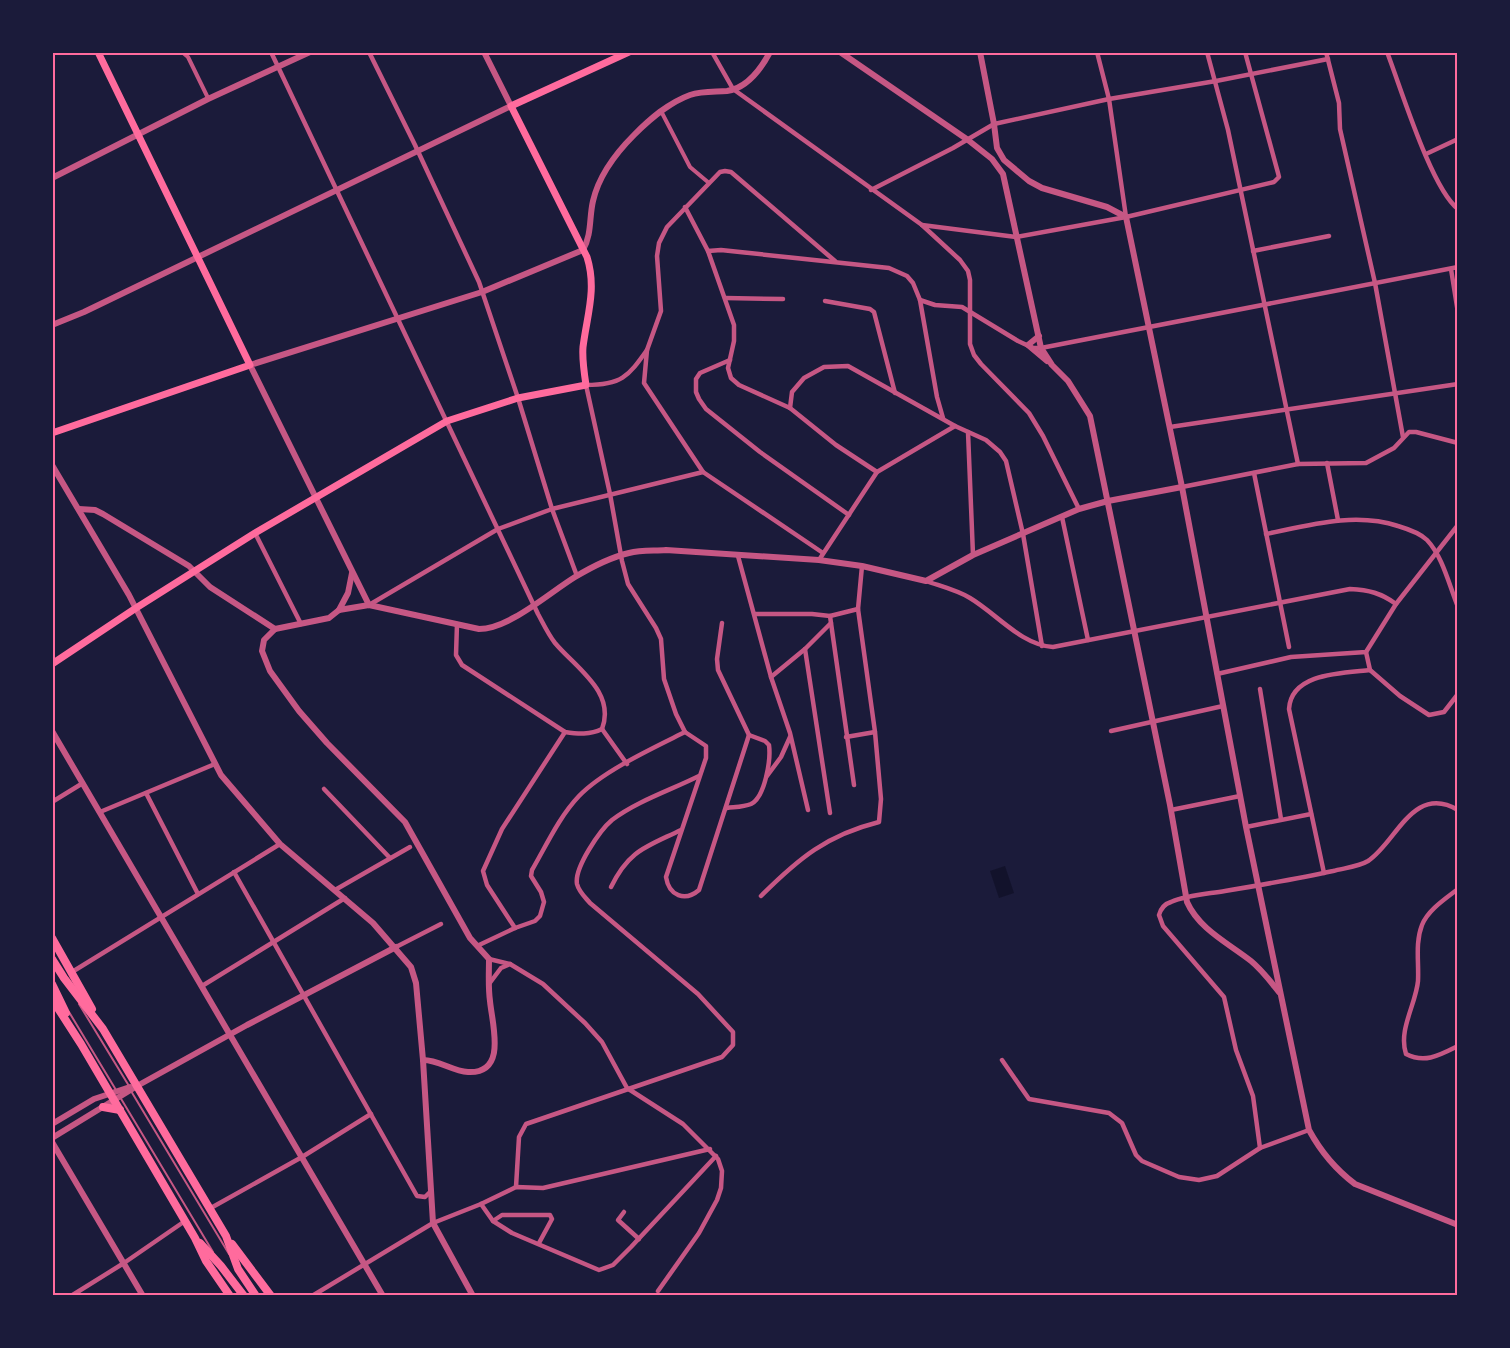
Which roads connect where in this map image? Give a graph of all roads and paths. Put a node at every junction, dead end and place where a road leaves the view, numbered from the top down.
1 (98, 52) edge
2 (182, 52) edge
3 (271, 52) edge
4 (310, 52) edge
5 (369, 52) edge
6 (484, 52) edge
7 (712, 52) edge
8 (770, 52) edge
9 (840, 52) edge
10 (980, 52) edge
11 (1097, 52) edge
12 (1207, 52) edge
13 (1245, 52) edge
14 (1326, 52) edge
15 (1388, 52) edge
16 (624, 54) edge
17 (1328, 59) junction
18 (278, 67) junction
19 (1251, 75) junction
20 (1216, 81) junction
21 (733, 89) junction
22 (208, 99) junction
23 (1109, 99) junction
24 (512, 106) junction
25 (661, 111) junction
26 (994, 124) junction
27 (138, 136) junction
28 (1458, 139) edge
29 (968, 140) junction
30 (418, 152) junction
31 (1426, 154) junction
32 (52, 178) edge
33 (709, 183) junction
34 (871, 190) junction
35 (1240, 190) junction
36 (337, 191) junction
37 (686, 207) junction
38 (1458, 209) edge
39 (1126, 217) junction
40 (922, 225) junction
41 (1329, 236) dead end
42 (1016, 237) junction
43 (583, 250) junction
44 (708, 251) junction
45 (1253, 251) junction
46 (199, 258) junction
47 (835, 261) junction
48 (1458, 267) edge
49 (1451, 268) junction
50 (1375, 283) junction
51 (482, 292) junction
52 (724, 297) junction
53 (783, 298) dead end
54 (920, 300) junction
55 (825, 301) dead end
56 (1264, 305) junction
57 (972, 312) junction
58 (1458, 313) edge
59 (398, 319) junction
60 (52, 325) edge
61 (1149, 328) junction
62 (1039, 336) junction
63 (1028, 345) junction
64 (1041, 348) junction
65 (647, 350) junction
66 (730, 360) junction
67 (250, 365) junction
68 (1052, 365) junction
69 (1458, 384) edge
70 (586, 385) junction
71 (895, 393) junction
72 (1394, 393) junction
73 (518, 398) junction
74 (790, 408) junction
75 (1286, 410) junction
76 (943, 418) junction
77 (447, 421) junction
78 (955, 426) junction
79 (1170, 427) junction
80 (968, 432) junction
81 (52, 433) edge
82 (1403, 437) junction
83 (1458, 443) edge
84 (1327, 463) junction
85 (1298, 464) junction
86 (52, 465) edge
87 (703, 472) junction
88 (877, 472) junction
89 (1254, 473) junction
90 (1182, 487) junction
91 (610, 494) junction
92 (316, 496) junction
93 (1108, 501) junction
94 (80, 509) junction
95 (552, 509) junction
96 (1079, 509) junction
97 (849, 516) junction
98 (1062, 517) junction
99 (1338, 520) junction
100 (1458, 525) edge
101 (498, 529) junction
102 (255, 533) junction
103 (1023, 534) junction
104 (1266, 534) junction
105 (1436, 552) junction
106 (823, 553) junction
107 (738, 555) junction
108 (973, 555) junction
109 (621, 556) junction
110 (819, 560) junction
111 (862, 566) junction
112 (195, 572) junction
113 (352, 573) junction
114 (577, 576) junction
115 (926, 581) junction
116 (369, 604) junction
117 (533, 604) junction
118 (1279, 604) junction
119 (1396, 604) junction
120 (1458, 607) edge
121 (136, 608) junction
122 (858, 609) junction
123 (339, 610) junction
124 (755, 614) junction
125 (830, 616) junction
126 (1206, 618) junction
127 (722, 623) dead end
128 (831, 623) junction
129 (301, 624) junction
130 (457, 624) junction
131 (274, 629) junction
132 (1133, 632) junction
133 (1088, 640) junction
134 (1042, 646) junction
135 (1289, 647) dead end
136 (805, 649) junction
137 (1366, 652) junction
138 (52, 664) edge
139 (1370, 670) junction
140 (1217, 674) junction
141 (771, 677) junction
142 (1260, 689) dead end
143 (1458, 694) edge
144 (1223, 706) junction
145 (1153, 722) junction
146 (602, 729) junction
147 (52, 731) edge
148 (1111, 731) dead end
149 (565, 732) junction
150 (685, 732) junction
151 (875, 732) junction
152 (749, 735) junction
153 (791, 736) junction
154 (846, 737) junction
155 (215, 764) junction
156 (627, 764) junction
157 (699, 776) junction
158 (766, 778) junction
159 (83, 783) junction
160 (854, 785) dead end
161 (324, 789) dead end
162 (146, 793) junction
163 (1240, 796) junction
164 (52, 802) edge
165 (727, 808) junction
166 (1456, 808) edge
167 (808, 810) dead end
168 (1171, 810) junction
169 (100, 812) junction
170 (830, 813) dead end
171 (1311, 814) junction
172 (1281, 819) junction
173 (1246, 827) junction
174 (681, 830) junction
175 (280, 844) junction
176 (410, 847) dead end
177 (390, 858) junction
178 (234, 872) junction
179 (1324, 873) junction
180 (1259, 885) junction
181 (611, 887) dead end
182 (1458, 889) edge
183 (335, 890) junction
184 (198, 894) junction
185 (761, 896) dead end
186 (345, 898) junction
187 (1186, 898) junction
188 (162, 918) junction
189 (441, 924) dead end
190 (515, 928) junction
191 (52, 938) edge
192 (273, 942) junction
193 (477, 946) junction
194 (396, 947) junction
195 (52, 959) edge
196 (489, 959) junction
197 (510, 964) junction
198 (72, 972) junction
199 (62, 974) junction
200 (53, 984) edge
201 (489, 984) junction
202 (202, 986) junction
203 (1279, 993) junction
204 (304, 995) junction
205 (52, 999) edge
206 (103, 1029) junction
207 (230, 1034) junction
208 (81, 1044) junction
209 (1458, 1046) edge
210 (423, 1060) junction
211 (1002, 1060) dead end
212 (132, 1088) junction
213 (627, 1088) junction
214 (115, 1095) junction
215 (103, 1107) junction
216 (120, 1110) junction
217 (371, 1114) junction
218 (52, 1124) edge
219 (1309, 1130) junction
220 (52, 1140) edge
221 (1260, 1148) junction
222 (710, 1149) junction
223 (716, 1156) junction
224 (302, 1157) junction
225 (516, 1187) junction
226 (431, 1191) junction
227 (481, 1204) junction
228 (209, 1209) junction
229 (624, 1212) dead end
230 (185, 1221) junction
231 (493, 1221) junction
232 (432, 1223) junction
233 (1458, 1225) edge
234 (226, 1236) junction
235 (195, 1238) junction
236 (639, 1239) junction
237 (539, 1243) junction
238 (124, 1263) junction
239 (364, 1264) junction
240 (221, 1266) junction
241 (238, 1269) junction
242 (658, 1291) dead end
243 (70, 1296) edge
244 (143, 1296) edge
245 (231, 1296) edge
246 (244, 1296) edge
247 (256, 1296) edge
248 (270, 1296) edge
249 (312, 1296) edge
250 (382, 1296) edge
251 (473, 1296) edge

1 - 27 main road
2 - 22 street
3 - 18 street
4 - 18 street
5 - 30 street
6 - 24 street
7 - 21 street
8 - 21 street
9 - 29 street
10 - 26 street
11 - 23 street
12 - 20 street
13 - 19 street
14 - 17 street
15 - 31 street
16 - 24 main road
17 - 19 street
17 - 50 street
18 - 22 street
18 - 36 street
19 - 20 street
19 - 35 street
20 - 23 street
20 - 35 street
21 - 25 street
21 - 34 street
22 - 27 street
23 - 26 street
23 - 39 street
24 - 30 street
24 - 43 main road
25 - 33 street
25 - 43 street
26 - 29 street
26 - 39 street
27 - 32 street
27 - 46 main road
28 - 31 street
29 - 34 street
29 - 42 street
30 - 36 street
30 - 51 street
31 - 38 street
33 - 37 street
33 - 47 street
34 - 40 street
35 - 39 street
35 - 45 street
36 - 46 street
36 - 59 street
37 - 44 street
37 - 65 street
39 - 42 street
39 - 61 street
40 - 42 street
40 - 57 street
41 - 45 street
42 - 62 street
43 - 51 street
43 - 70 main road
44 - 47 street
44 - 52 street
45 - 56 street
46 - 60 street
46 - 67 main road
47 - 54 street
48 - 49 street
49 - 50 street
49 - 58 street
50 - 56 street
50 - 72 street
51 - 59 street
51 - 73 street
52 - 53 street
52 - 66 street
54 - 57 street
54 - 76 street
55 - 71 street
56 - 61 street
56 - 75 street
57 - 63 street
57 - 96 street
59 - 67 street
59 - 77 street
61 - 64 street
61 - 79 street
62 - 63 street
62 - 64 street
63 - 64 street
63 - 68 street
64 - 68 street
65 - 70 street
65 - 87 street
66 - 74 street
66 - 97 street
67 - 81 main road
67 - 92 street
68 - 93 street
69 - 72 street
70 - 73 main road
70 - 91 street
71 - 74 street
71 - 76 street
72 - 75 street
72 - 82 street
73 - 77 main road
73 - 95 street
74 - 88 street
75 - 79 street
75 - 85 street
76 - 78 street
77 - 92 main road
77 - 101 street
78 - 80 street
78 - 88 street
79 - 90 street
80 - 103 street
80 - 108 street
82 - 83 street
82 - 84 street
84 - 85 street
84 - 99 street
85 - 89 street
86 - 94 street
87 - 91 street
87 - 106 street
88 - 97 street
89 - 90 street
89 - 104 street
90 - 93 street
90 - 126 street
91 - 95 street
91 - 109 street
92 - 102 main road
92 - 113 street
93 - 96 street
93 - 132 street
94 - 112 street
94 - 121 street
95 - 101 street
95 - 114 street
96 - 98 street
97 - 106 street
98 - 103 street
98 - 133 street
99 - 104 street
99 - 105 street
100 - 105 street
101 - 116 street
101 - 117 street
102 - 112 main road
102 - 129 street
103 - 108 street
103 - 134 street
104 - 118 street
105 - 119 street
105 - 120 street
106 - 110 street
107 - 109 street
107 - 110 street
107 - 124 street
108 - 115 street
109 - 114 street
109 - 150 street
110 - 111 street
111 - 115 street
111 - 122 street
112 - 121 main road
112 - 131 street
113 - 116 street
113 - 123 street
114 - 117 street
115 - 134 street
116 - 123 street
116 - 130 street
117 - 130 street
117 - 146 street
118 - 119 street
118 - 126 street
118 - 135 street
119 - 137 street
121 - 138 main road
121 - 155 street
122 - 125 street
122 - 151 street
123 - 129 street
124 - 125 street
124 - 141 street
125 - 128 street
126 - 132 street
126 - 140 street
127 - 152 street
128 - 136 street
128 - 154 street
129 - 131 street
130 - 149 street
131 - 193 street
132 - 133 street
132 - 145 street
133 - 134 street
136 - 141 street
136 - 170 street
137 - 139 street
137 - 140 street
139 - 143 street
139 - 171 street
140 - 144 street
141 - 153 street
142 - 172 street
144 - 145 street
144 - 163 street
145 - 148 street
145 - 168 street
146 - 149 street
146 - 156 street
147 - 159 street
149 - 190 street
150 - 156 street
150 - 157 street
151 - 154 street
151 - 185 street
152 - 158 street
152 - 165 street
153 - 158 street
153 - 167 street
154 - 160 street
155 - 162 street
155 - 175 street
156 - 190 street
157 - 174 street
157 - 213 street
158 - 165 street
159 - 164 street
159 - 169 street
161 - 177 street
162 - 169 street
162 - 184 street
163 - 168 street
163 - 173 street
165 - 174 street
166 - 179 street
168 - 187 street
169 - 188 street
171 - 172 street
171 - 179 street
172 - 173 street
173 - 180 street
174 - 181 street
175 - 178 street
175 - 183 street
176 - 177 street
177 - 183 street
178 - 184 street
178 - 192 street
179 - 180 street
180 - 187 street
180 - 203 street
182 - 209 street
183 - 186 street
184 - 188 street
186 - 192 street
186 - 194 street
187 - 203 street
187 - 221 street
188 - 198 street
188 - 202 street
189 - 194 street
190 - 193 street
191 - 198 main road
192 - 202 street
192 - 204 street
193 - 196 street
194 - 204 street
194 - 210 street
195 - 199 main road
196 - 197 street
196 - 201 street
197 - 201 street
197 - 213 street
198 - 206 main road
199 - 206 main road
199 - 212 lane
200 - 208 main road
200 - 214 lane
201 - 210 street
202 - 207 street
203 - 219 street
204 - 207 street
204 - 217 street
205 - 208 main road
206 - 212 main road
207 - 212 street
207 - 224 street
208 - 214 main road
210 - 226 street
211 - 221 street
212 - 214 street
212 - 228 main road
212 - 241 lane
213 - 222 street
213 - 225 street
214 - 215 street
214 - 216 main road
214 - 218 street
214 - 240 lane
215 - 216 main road
215 - 220 street
216 - 230 main road
217 - 224 street
217 - 226 street
219 - 221 street
219 - 233 street
220 - 238 street
222 - 223 street
222 - 225 street
223 - 236 street
223 - 242 street
224 - 228 street
224 - 239 street
225 - 227 street
226 - 232 street
227 - 231 street
227 - 232 street
228 - 234 main road
229 - 236 street
230 - 235 main road
230 - 238 street
231 - 237 street
231 - 237 street
232 - 239 street
232 - 251 street
234 - 241 main road
234 - 248 main road
235 - 240 main road
235 - 245 main road
236 - 237 street
238 - 243 street
238 - 244 street
239 - 249 street
239 - 250 street
240 - 246 main road
241 - 247 main road

